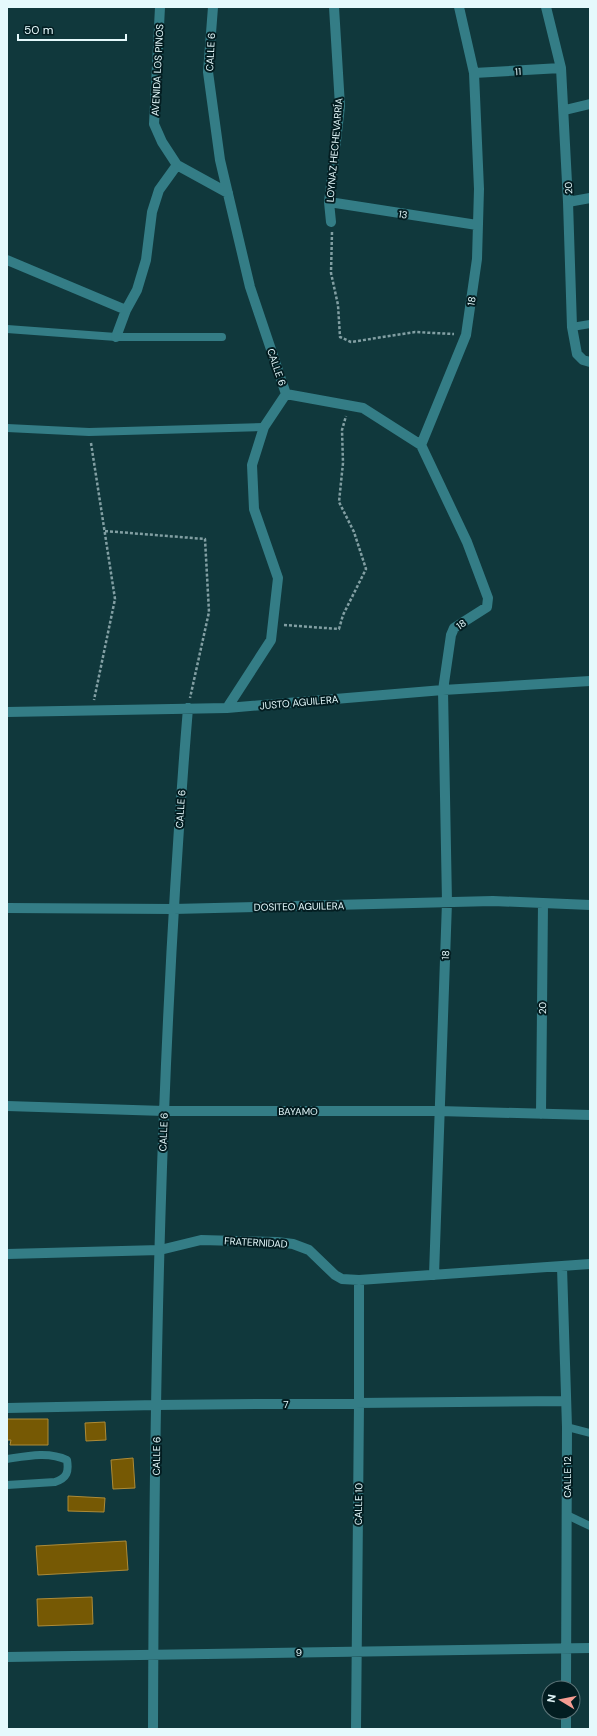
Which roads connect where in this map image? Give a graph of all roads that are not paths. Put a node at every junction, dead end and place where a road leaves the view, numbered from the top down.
1 (160, 7) edge
2 (212, 7) edge
3 (334, 7) edge
4 (459, 7) edge
5 (546, 7) edge
6 (561, 68) junction
7 (474, 73) junction
8 (590, 104) edge
9 (565, 110) junction
10 (177, 165) junction
11 (228, 194) junction
12 (590, 198) edge
13 (329, 202) junction
14 (568, 202) junction
15 (331, 222) road end
16 (477, 225) junction
17 (7, 260) edge
18 (126, 310) junction
19 (590, 324) edge
20 (572, 326) junction
21 (7, 330) edge
22 (116, 337) junction
23 (222, 337) dead end
24 (590, 362) edge
25 (286, 394) junction
26 (264, 427) junction
27 (7, 428) edge
28 (421, 445) junction
29 (590, 681) edge
30 (443, 690) junction
31 (188, 708) junction
32 (226, 708) junction
33 (7, 712) edge
34 (447, 902) junction
35 (543, 903) junction
36 (590, 905) edge
37 (7, 908) edge
38 (173, 909) junction
39 (7, 1106) edge
40 (164, 1111) junction
41 (439, 1111) junction
42 (541, 1114) junction
43 (590, 1115) edge
44 (160, 1250) junction
45 (7, 1254) edge
46 (590, 1264) edge
47 (562, 1267) junction
48 (434, 1275) junction
49 (359, 1280) junction
50 (566, 1401) junction
51 (359, 1404) junction
52 (157, 1405) junction
53 (7, 1408) edge
54 (566, 1427) junction
55 (590, 1433) edge
56 (7, 1459) edge
57 (7, 1485) edge
58 (566, 1515) junction
59 (590, 1526) edge
60 (567, 1648) junction
61 (590, 1648) edge
62 (357, 1652) junction
63 (154, 1654) junction
64 (7, 1657) edge
65 (566, 1680) edge
66 (154, 1729) edge
67 (356, 1729) edge

1 - 10 street, AVENIDA LOS PINOS
2 - 11 street, CALLE 6
3 - 13 street, LOYNAZ HECHEVARRÍA
4 - 7 street, 18
5 - 6 street, 20
6 - 7 street, 11
6 - 9 street, 20
7 - 16 street, 18
8 - 9 street
9 - 14 street, 20
10 - 11 street, AVENIDA LOS PINOS
10 - 18 street
11 - 25 street, CALLE 6
12 - 14 street
13 - 15 street, LOYNAZ HECHEVARRÍA
13 - 16 street, 13
14 - 20 street, 20
16 - 28 street, 18
17 - 18 street
18 - 22 street
19 - 20 lane
20 - 24 street, 20
21 - 22 lane
22 - 23 lane
25 - 26 street, CALLE 6
25 - 28 street
26 - 27 lane
26 - 32 street, CALLE 6
28 - 30 street, 18
29 - 30 street, JUSTO AGUILERA
30 - 32 street, JUSTO AGUILERA
30 - 34 street, 18
31 - 32 street, JUSTO AGUILERA
31 - 33 street, JUSTO AGUILERA
31 - 38 street, CALLE 6
34 - 35 street, DOSITEO AGUILERA
34 - 38 street, DOSITEO AGUILERA
34 - 41 street, 18
35 - 36 street, DOSITEO AGUILERA
35 - 42 street, 20
37 - 38 street, DOSITEO AGUILERA
38 - 40 street, CALLE 6
39 - 40 street, BAYAMO
40 - 41 street, BAYAMO
40 - 44 street, CALLE 6
41 - 42 street, BAYAMO
41 - 48 street, 18
42 - 43 street, BAYAMO
44 - 45 street, FRATERNIDAD
44 - 49 street, FRATERNIDAD
44 - 52 street, CALLE 6
46 - 47 street, FRATERNIDAD
47 - 48 street, FRATERNIDAD
47 - 50 street, CALLE 12
48 - 49 street, FRATERNIDAD
49 - 51 street, CALLE 10
50 - 51 street, 7
50 - 54 street, CALLE 12
51 - 52 street, 7
51 - 62 street, CALLE 10
52 - 53 street, 7
52 - 63 street, CALLE 6
54 - 55 lane
54 - 58 street, CALLE 12
56 - 57 lane
58 - 59 lane
58 - 60 street, CALLE 12
60 - 61 street, 9
60 - 62 street, 9
60 - 65 street, CALLE 12
62 - 63 street, 9
62 - 67 street, CALLE 10
63 - 64 street, 9
63 - 66 street, CALLE 6

